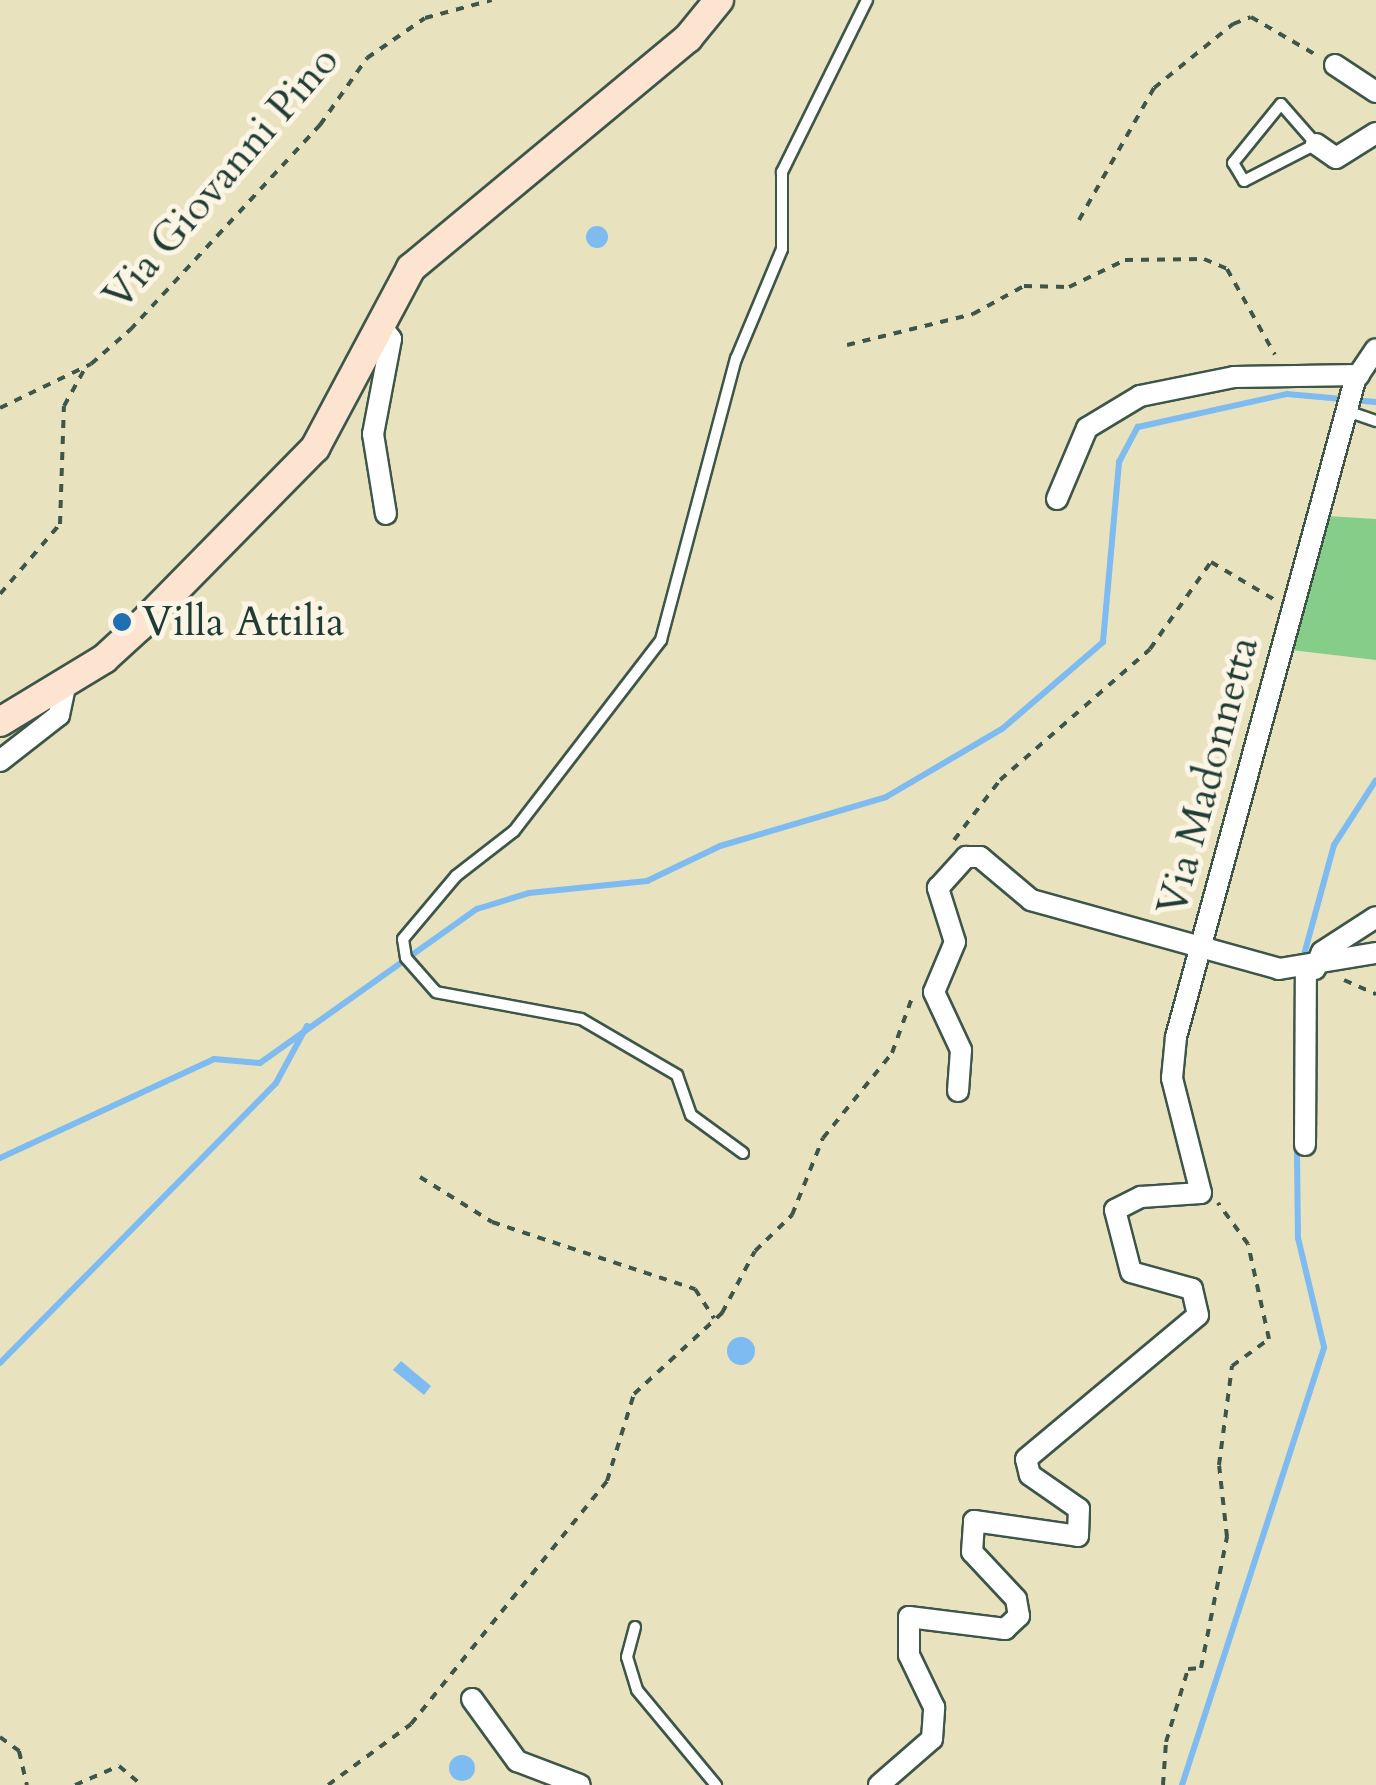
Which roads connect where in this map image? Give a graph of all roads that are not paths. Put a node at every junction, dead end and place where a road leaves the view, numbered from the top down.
1 (719, 0) edge
2 (867, 0) edge
3 (1335, 65) road end
4 (1376, 92) edge
5 (1376, 133) edge
6 (1316, 144) junction
7 (380, 324) junction
8 (1376, 349) edge
9 (1357, 378) junction
10 (1347, 411) junction
11 (1376, 421) edge
12 (1057, 499) dead end
13 (386, 514) dead end
14 (65, 686) junction
15 (0, 722) edge
16 (0, 761) edge
17 (1376, 917) edge
18 (1200, 946) junction
19 (1376, 953) edge
20 (1317, 972) junction
21 (958, 1091) dead end
22 (1306, 1145) dead end
23 (743, 1153) dead end
24 (636, 1627) dead end
25 (472, 1699) dead end
26 (580, 1785) edge
27 (716, 1785) edge
28 (878, 1785) edge

1 - 7 street
2 - 23 lane
3 - 4 street
5 - 6 street
6 - 6 lane
7 - 13 street
7 - 14 street
8 - 9 street, Via Madonnetta
9 - 10 street, Via Madonnetta
9 - 12 street
10 - 11 lane
10 - 18 street, Via Madonnetta
14 - 15 street
14 - 16 street
17 - 20 street
18 - 20 street
18 - 21 street
18 - 28 street, Via Madonnetta
19 - 20 street
20 - 22 street
24 - 27 lane
25 - 26 street

